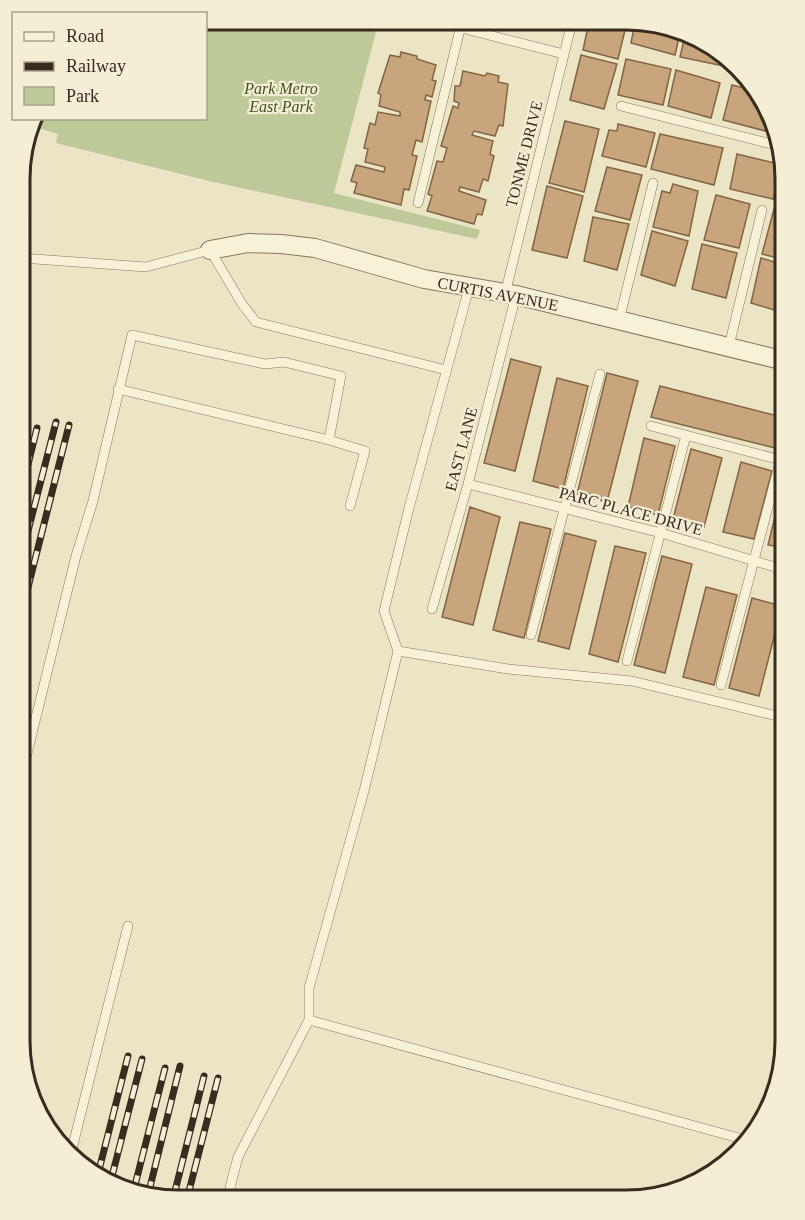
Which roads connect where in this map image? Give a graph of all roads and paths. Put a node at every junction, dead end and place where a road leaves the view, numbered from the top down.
1 (460, 30) edge
2 (479, 30) edge
3 (570, 30) edge
4 (564, 54) junction
5 (621, 106) dead end
6 (770, 144) edge
7 (653, 183) dead end
8 (418, 203) dead end
9 (762, 210) dead end
10 (210, 250) junction
11 (30, 259) edge
12 (469, 288) junction
13 (511, 294) junction
14 (619, 321) junction
15 (729, 346) junction
16 (775, 358) edge
17 (446, 370) junction
18 (600, 374) dead end
19 (118, 389) junction
20 (651, 426) dead end
21 (686, 435) junction
22 (329, 440) junction
23 (775, 458) edge
24 (468, 484) junction
25 (775, 484) edge
26 (350, 506) dead end
27 (565, 509) junction
28 (661, 533) junction
29 (753, 561) junction
30 (775, 567) edge
31 (432, 609) dead end
32 (531, 635) dead end
33 (398, 651) junction
34 (627, 661) dead end
35 (721, 685) dead end
36 (775, 716) edge
37 (30, 742) edge
38 (128, 926) dead end
39 (309, 1020) junction
40 (739, 1138) edge
41 (73, 1145) edge
42 (229, 1190) edge

1 - 8 lane
2 - 4 lane
3 - 4 lane, TONME DRIVE
4 - 13 lane, TONME DRIVE
5 - 6 lane
7 - 14 lane
9 - 15 lane
10 - 11 lane
10 - 12 street, CURTIS AVENUE
10 - 17 lane
12 - 13 street, CURTIS AVENUE
12 - 17 lane
13 - 14 street, CURTIS AVENUE
13 - 24 lane, EAST LANE
14 - 15 street, CURTIS AVENUE
15 - 16 street, CURTIS AVENUE
17 - 33 lane
18 - 27 lane
19 - 22 lane
19 - 22 lane
19 - 37 lane
20 - 21 lane
21 - 23 lane
21 - 28 lane
22 - 26 lane
24 - 27 lane, PARC PLACE DRIVE
24 - 31 lane, EAST LANE
25 - 29 lane
27 - 28 lane, PARC PLACE DRIVE
27 - 32 lane
28 - 29 lane, PARC PLACE DRIVE
28 - 34 lane
29 - 30 lane, PARC PLACE DRIVE
29 - 35 lane
33 - 36 lane
33 - 39 lane
38 - 41 lane
39 - 40 lane
39 - 42 lane

